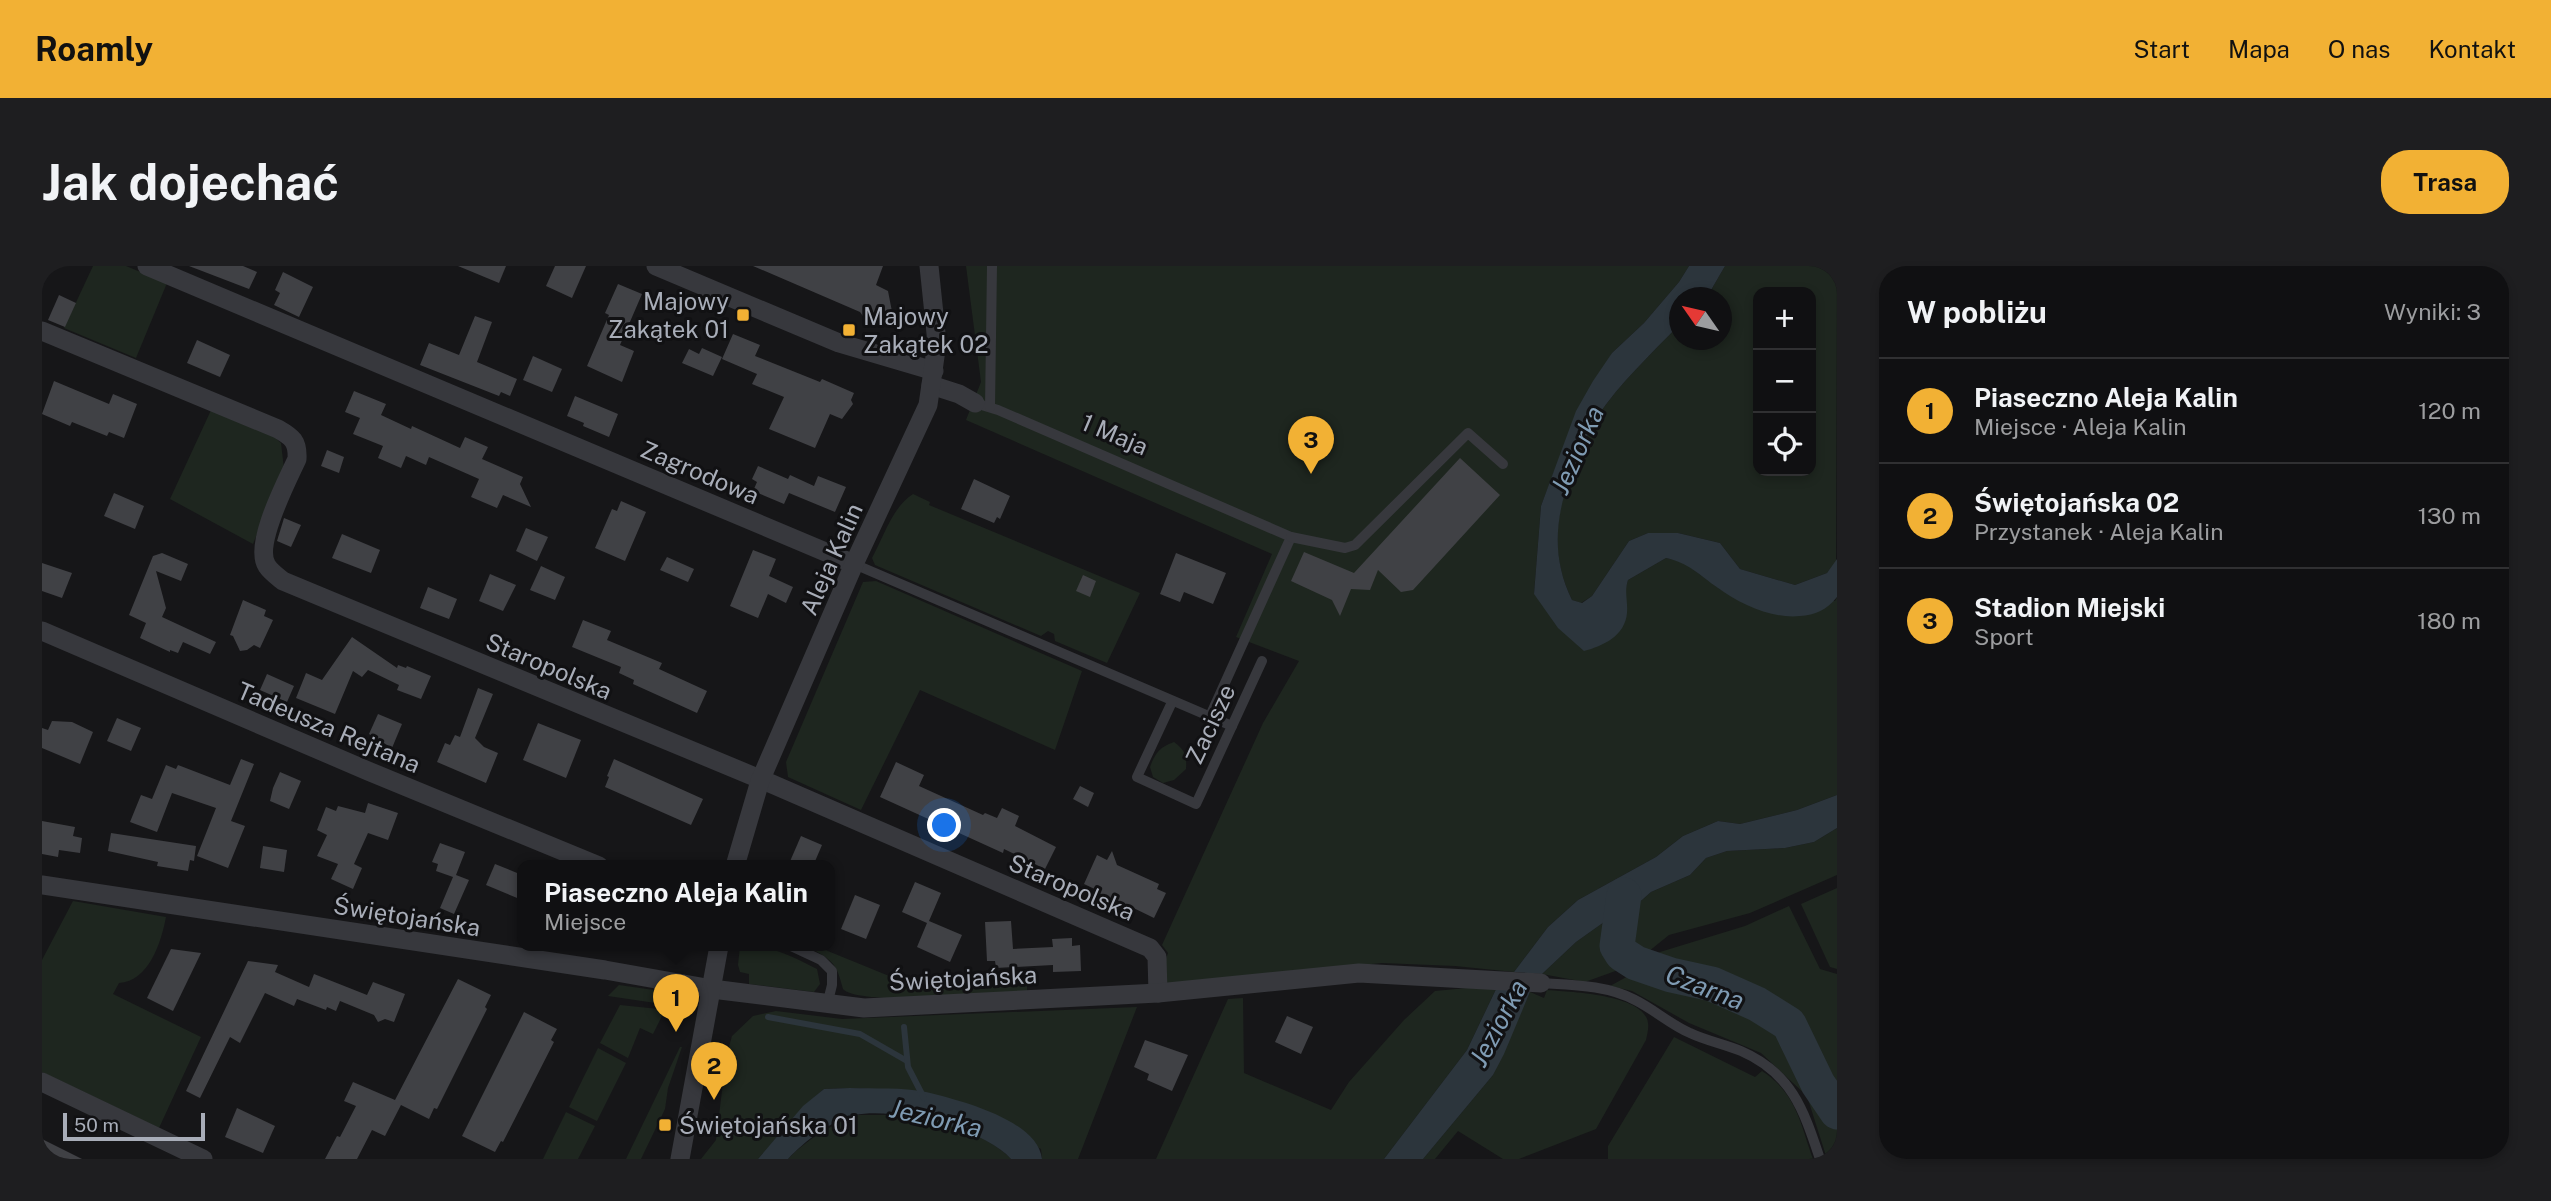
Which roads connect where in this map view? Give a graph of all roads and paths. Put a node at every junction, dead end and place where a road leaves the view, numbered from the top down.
1 (147, 266) edge
2 (656, 266) edge
3 (929, 266) edge
4 (992, 266) edge
5 (42, 331) edge
6 (932, 378) junction
7 (982, 405) junction
8 (1503, 464) dead end
9 (1290, 537) junction
10 (854, 564) junction
11 (42, 631) edge
12 (1262, 661) dead end
13 (1172, 702) junction
14 (1210, 716) junction
15 (1232, 726) junction
16 (760, 780) junction
17 (584, 860) edge
18 (737, 860) edge
19 (42, 885) edge
20 (718, 951) edge
21 (802, 951) edge
22 (1541, 982) joint
23 (712, 989) junction
24 (1158, 993) junction
25 (827, 1005) junction
26 (42, 1082) edge
27 (203, 1159) edge
28 (680, 1159) edge
29 (1820, 1159) edge

1 - 10 street, Zagrodowa
2 - 6 street, 1 Maja
3 - 6 street, Aleja Kalin
4 - 7 lane
5 - 16 street, Staropolska
6 - 7 street, 1 Maja
6 - 10 street, Aleja Kalin
7 - 9 lane, 1 Maja
8 - 9 lane, 1 Maja
9 - 14 lane
10 - 13 lane, Zagrodowa
10 - 16 street, Aleja Kalin
11 - 17 street, Tadeusza Rejtana
12 - 15 lane, Zacisze
13 - 14 lane, Zagrodowa
13 - 15 lane, Zacisze
14 - 15 lane, Zagrodowa
16 - 18 street, Aleja Kalin
16 - 24 street, Staropolska
19 - 23 street, Świętojańska
20 - 23 street
21 - 25 lane
22 - 24 street, Świętojańska
22 - 29 lane, Świętojańska
23 - 25 street, Świętojańska
23 - 28 street
24 - 25 street, Świętojańska
26 - 27 street

